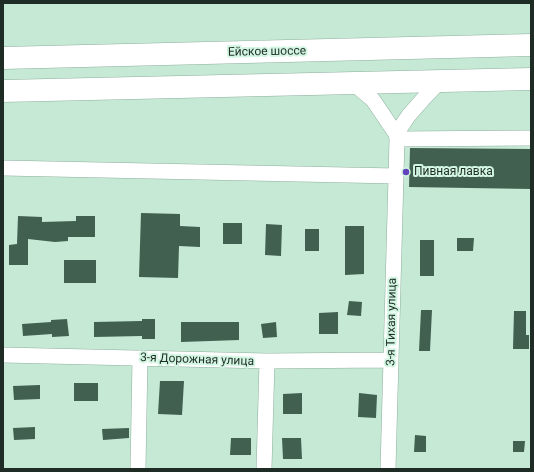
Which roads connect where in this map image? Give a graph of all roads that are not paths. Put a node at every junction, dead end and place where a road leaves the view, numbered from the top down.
1 (531, 45) edge
2 (3, 58) edge
3 (531, 79) edge
4 (440, 81) junction
5 (354, 84) junction
6 (3, 91) edge
7 (397, 137) junction
8 (531, 138) edge
9 (3, 168) edge
10 (396, 176) junction
11 (3, 355) edge
12 (140, 358) junction
13 (392, 360) junction
14 (267, 361) junction
15 (138, 469) edge
16 (264, 469) edge
17 (388, 469) edge

1 - 2 main road, Ейское шоссе
3 - 4 main road
4 - 5 main road
4 - 7 street
5 - 6 main road
5 - 7 street
7 - 8 street
7 - 10 street, 3-я Тихая улица
9 - 10 street
10 - 13 street, 3-я Тихая улица
11 - 12 street, 3-я Дорожная улица
12 - 14 street, 3-я Дорожная улица
12 - 15 street
13 - 14 street, 3-я Дорожная улица
13 - 17 street, 3-я Тихая улица
14 - 16 street

